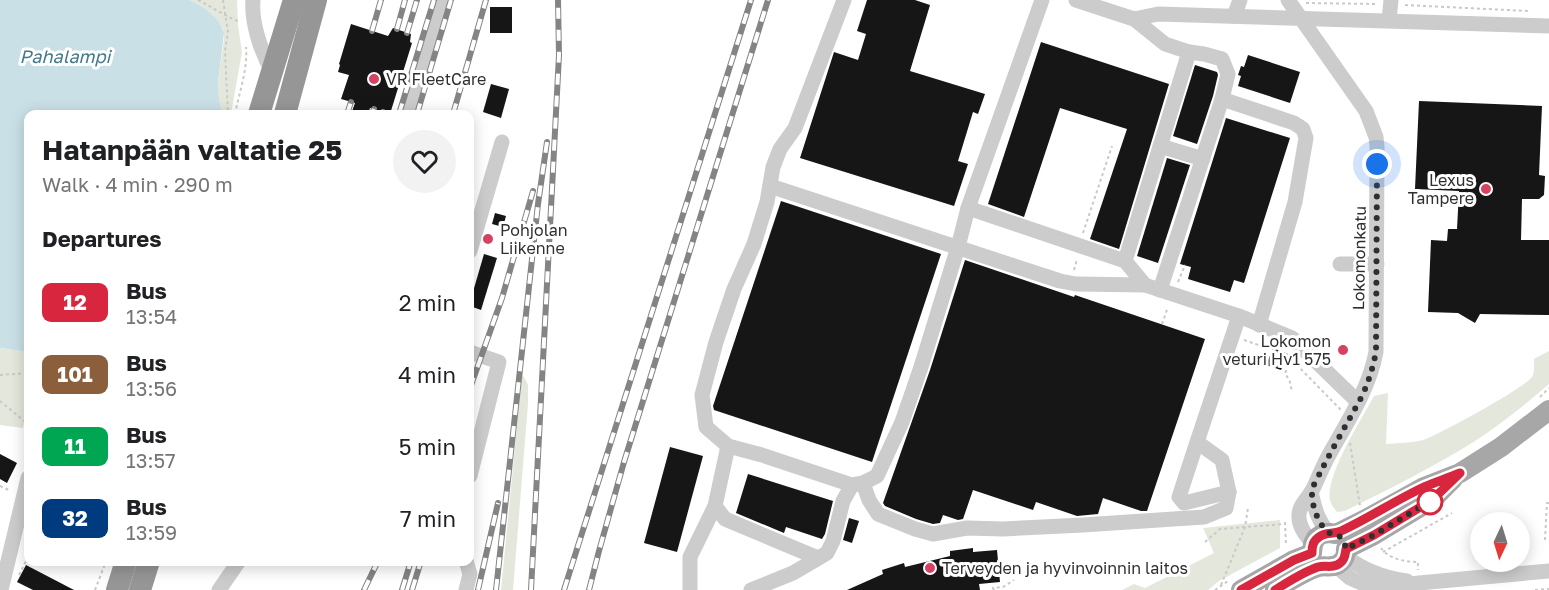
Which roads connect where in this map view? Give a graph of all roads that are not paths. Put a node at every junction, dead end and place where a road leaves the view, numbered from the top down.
1 (253, 0) edge
2 (294, 0) edge
3 (316, 0) edge
4 (442, 0) edge
5 (844, 0) edge
6 (1042, 0) edge
7 (1076, 0) edge
8 (1240, 0) edge
9 (1289, 2) edge
10 (1391, 2) edge
11 (1234, 16) junction
12 (1300, 18) junction
13 (1134, 19) junction
14 (1389, 21) junction
15 (1549, 26) edge
16 (1189, 52) junction
17 (270, 78) junction
18 (1222, 99) junction
19 (237, 110) edge
20 (260, 110) edge
21 (286, 110) edge
22 (408, 110) edge
23 (502, 142) dead end
24 (1160, 146) junction
25 (1203, 159) junction
26 (770, 186) junction
27 (968, 208) junction
28 (474, 237) edge
29 (958, 247) junction
30 (1125, 261) junction
31 (1340, 264) dead end
32 (1377, 264) junction
33 (1153, 288) junction
34 (1239, 316) junction
35 (1259, 325) junction
36 (474, 353) edge
37 (1358, 402) junction
38 (1549, 410) edge
39 (1197, 442) junction
40 (728, 446) junction
41 (474, 460) edge
42 (857, 484) junction
43 (1229, 492) junction
44 (24, 495) edge
45 (715, 506) junction
46 (1330, 550) junction
47 (818, 558) junction
48 (124, 566) edge
49 (147, 566) edge
50 (236, 566) edge
51 (468, 566) edge
52 (1549, 571) edge
53 (1506, 583) edge
54 (1, 590) edge
55 (117, 590) edge
56 (140, 590) edge
57 (219, 590) edge
58 (466, 590) edge
59 (690, 590) edge
60 (752, 590) edge
61 (1241, 590) edge
62 (1275, 590) edge

1 - 17 street
2 - 17 highway
3 - 21 highway
4 - 22 street
5 - 26 street
6 - 27 street
7 - 13 street
8 - 11 street
9 - 12 street, Lokomonkatu
10 - 14 street
11 - 12 street
11 - 13 street
12 - 14 street
12 - 32 street, Lokomonkatu
13 - 16 street
14 - 15 street
16 - 18 street
16 - 24 street
17 - 19 highway
17 - 20 highway
18 - 25 street
18 - 35 street
23 - 28 street
24 - 25 street
24 - 30 street
25 - 33 street
26 - 29 street
26 - 40 street
27 - 29 street
27 - 30 street
29 - 33 street
29 - 42 street
30 - 33 street
31 - 32 street
32 - 37 street, Lokomonkatu
33 - 34 street
34 - 35 street
34 - 39 street
35 - 37 street
36 - 41 street
37 - 46 street, Lokomonkatu
38 - 46 main road
39 - 43 street
39 - 43 street
40 - 42 street
40 - 45 street
42 - 43 street
42 - 47 street
44 - 54 street
45 - 47 street
45 - 59 street
46 - 53 street
46 - 61 main road
46 - 62 main road
47 - 60 street
48 - 55 highway
49 - 56 highway
50 - 57 street
51 - 58 street
52 - 53 street

